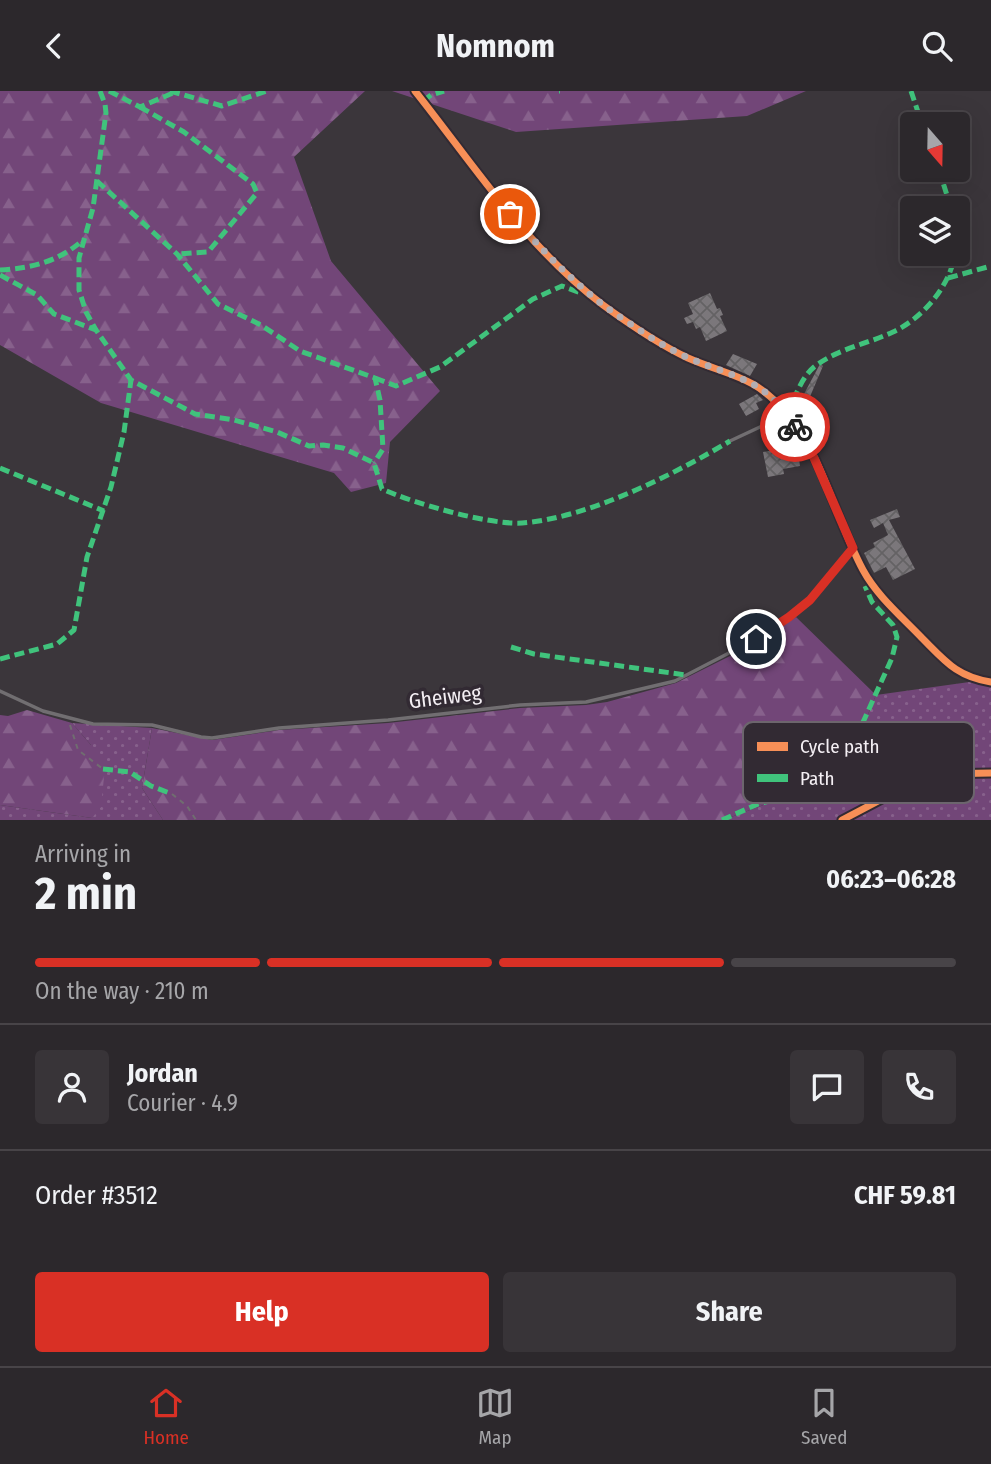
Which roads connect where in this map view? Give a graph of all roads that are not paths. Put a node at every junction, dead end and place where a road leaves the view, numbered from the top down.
1 (415, 91) edge
2 (788, 414) junction
3 (730, 441) dead end
4 (853, 548) junction
5 (991, 682) edge
6 (0, 691) edge
7 (875, 803) edge
8 (842, 820) edge

1 - 2 street
2 - 3 lane
2 - 4 street
4 - 5 street
4 - 6 lane, Gheiweg
7 - 8 street

